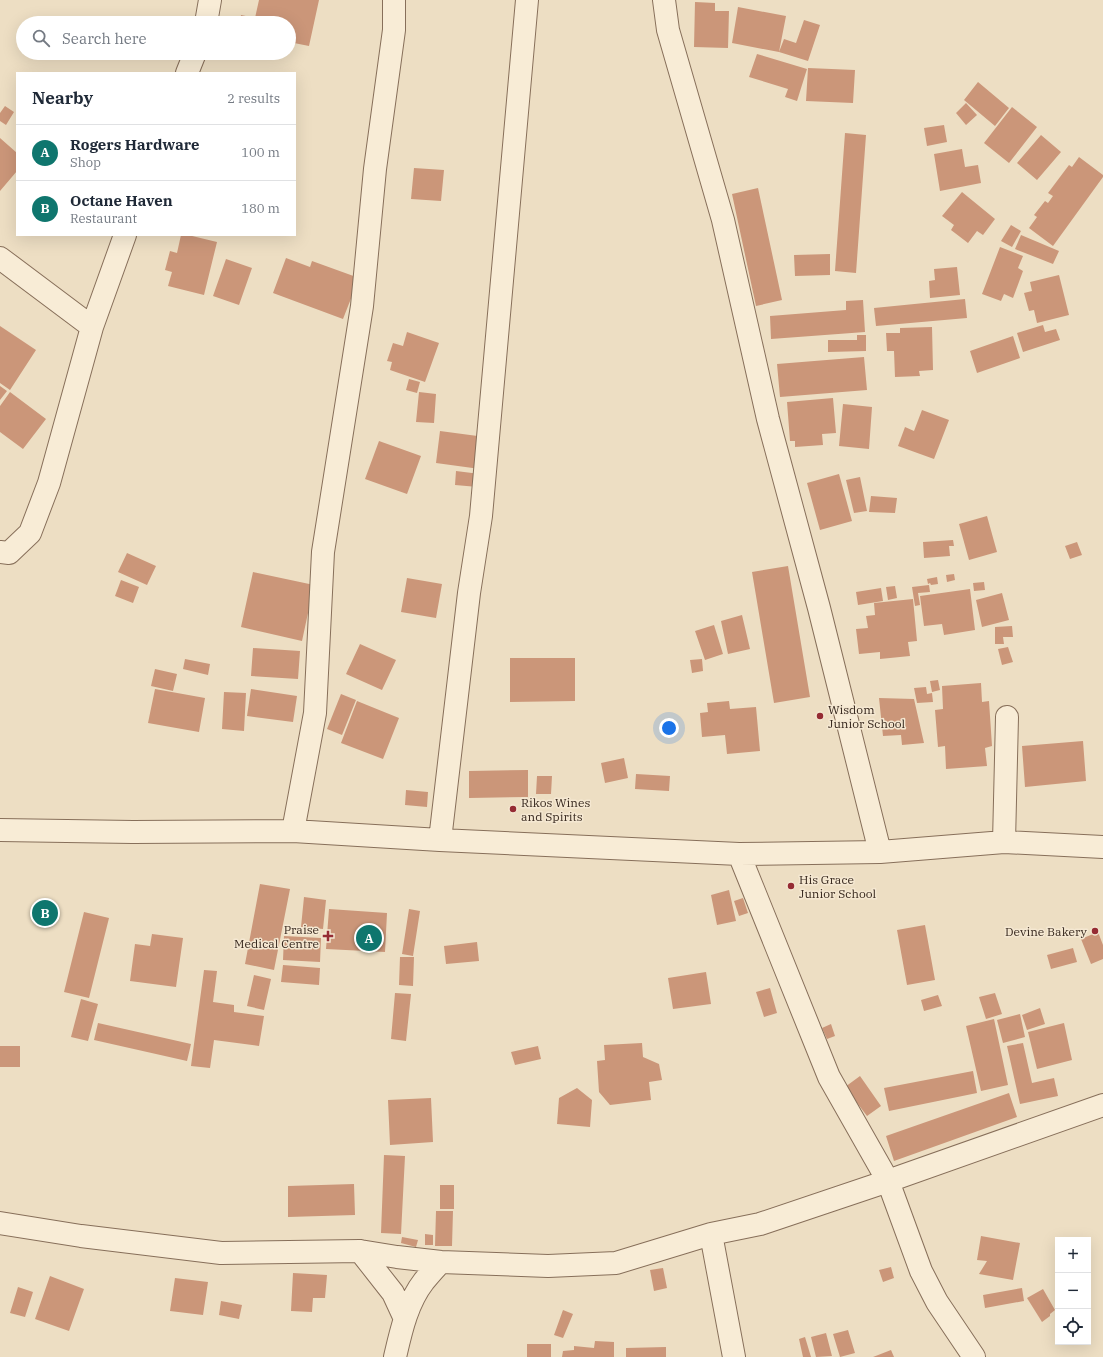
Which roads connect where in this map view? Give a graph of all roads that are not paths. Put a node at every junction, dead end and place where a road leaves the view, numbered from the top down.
1 (210, 0) edge
2 (394, 0) edge
3 (528, 0) edge
4 (664, 0) edge
5 (207, 16) edge
6 (192, 60) edge
7 (187, 72) edge
8 (125, 236) edge
9 (0, 258) edge
10 (92, 327) junction
11 (0, 552) edge
12 (1007, 716) dead end
13 (0, 830) edge
14 (293, 831) junction
15 (440, 840) junction
16 (1004, 842) junction
17 (1103, 848) edge
18 (880, 852) junction
19 (739, 854) junction
20 (1103, 1105) edge
21 (888, 1181) junction
22 (0, 1222) edge
23 (711, 1234) junction
24 (360, 1251) junction
25 (441, 1262) junction
26 (405, 1319) junction
27 (395, 1357) edge
28 (734, 1357) edge
29 (974, 1357) edge

1 - 5 street
2 - 14 street
3 - 15 street
4 - 18 street
6 - 7 street
8 - 10 street
9 - 10 street
10 - 11 street
12 - 16 street
13 - 14 street
14 - 15 street
15 - 19 street
16 - 17 street
16 - 18 street
18 - 19 street
19 - 21 street
20 - 21 street
21 - 23 street
21 - 29 street
22 - 24 street
23 - 25 street
23 - 28 street
24 - 25 street
24 - 26 street
25 - 26 street
26 - 27 street

